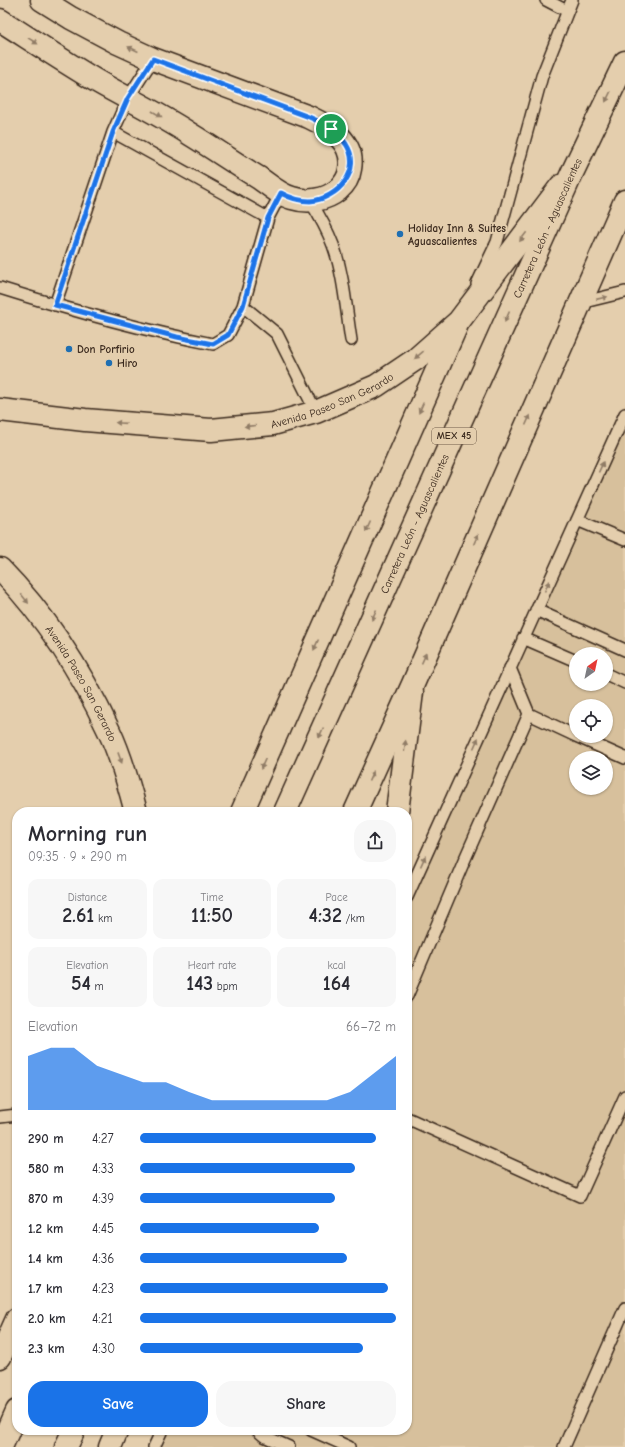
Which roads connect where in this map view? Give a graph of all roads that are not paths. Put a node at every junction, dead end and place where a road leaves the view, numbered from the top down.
1 (42, 0) edge
2 (546, 0) edge
3 (572, 0) edge
4 (567, 11) junction
5 (0, 20) edge
6 (153, 59) junction
7 (625, 62) edge
8 (128, 98) junction
9 (113, 132) junction
10 (572, 173) junction
11 (281, 193) junction
12 (310, 201) junction
13 (625, 201) edge
14 (268, 218) junction
15 (0, 288) edge
16 (625, 292) edge
17 (579, 303) junction
18 (55, 305) junction
19 (243, 306) junction
20 (459, 321) junction
21 (351, 340) dead end
22 (0, 410) edge
23 (316, 412) junction
24 (625, 414) edge
25 (577, 520) junction
26 (625, 540) edge
27 (0, 569) edge
28 (536, 610) junction
29 (523, 638) junction
30 (625, 650) edge
31 (569, 658) edge
32 (510, 668) junction
33 (613, 677) edge
34 (625, 683) edge
35 (413, 684) junction
36 (529, 714) junction
37 (569, 733) edge
38 (592, 743) edge
39 (625, 758) edge
40 (135, 807) edge
41 (244, 807) edge
42 (287, 807) edge
43 (357, 807) edge
44 (398, 807) edge
45 (412, 886) edge
46 (412, 984) edge
47 (625, 1096) edge
48 (12, 1116) edge
49 (0, 1117) edge
50 (412, 1120) edge
51 (625, 1308) edge
52 (12, 1330) edge
53 (0, 1357) edge
54 (12, 1422) edge
55 (72, 1435) edge
56 (115, 1435) edge
57 (160, 1435) edge
58 (263, 1435) edge
59 (322, 1435) edge
60 (1, 1447) edge
61 (66, 1447) edge
62 (110, 1447) edge
63 (154, 1447) edge
64 (289, 1447) edge
65 (349, 1447) edge
66 (564, 1447) edge

6 -> 1 main road
2 - 4 lane
3 - 4 lane
4 - 20 lane
5 -> 8 main road
6 - 8 lane
6 - 12 main road
7 -> 10 main road, Carretera León - Aguascalientes / MEX 45
8 - 9 lane
8 -> 11 main road
9 - 14 lane
9 - 18 lane
10 -> 20 main road, Avenida Paseo San Gerardo
10 -> 42 main road, Carretera León - Aguascalientes / MEX 45
11 - 12 main road
11 - 14 lane
12 - 21 lane
13 - 17 main road
14 - 19 lane
15 - 18 lane
17 -> 16 lane
35 -> 17 main road
18 - 19 lane
19 - 23 lane
20 -> 23 main road, Avenida Paseo San Gerardo
20 -> 41 main road
23 -> 22 main road, Avenida Paseo San Gerardo
25 -> 24 lane
25 - 26 lane
28 -> 25 lane
27 -> 40 main road, Avenida Paseo San Gerardo
28 - 29 lane
28 - 30 lane
29 - 31 lane
29 - 32 lane
32 - 36 lane
45 -> 32 lane
33 - 34 lane
43 -> 35 main road
44 -> 35 main road
36 - 37 lane
36 - 46 lane
38 - 39 lane
47 - 50 lane
48 - 49 lane
51 - 66 lane
52 - 53 main road
54 - 60 main road
55 - 61 main road
56 - 62 main road
57 - 63 lane
58 - 64 lane
59 - 65 lane

